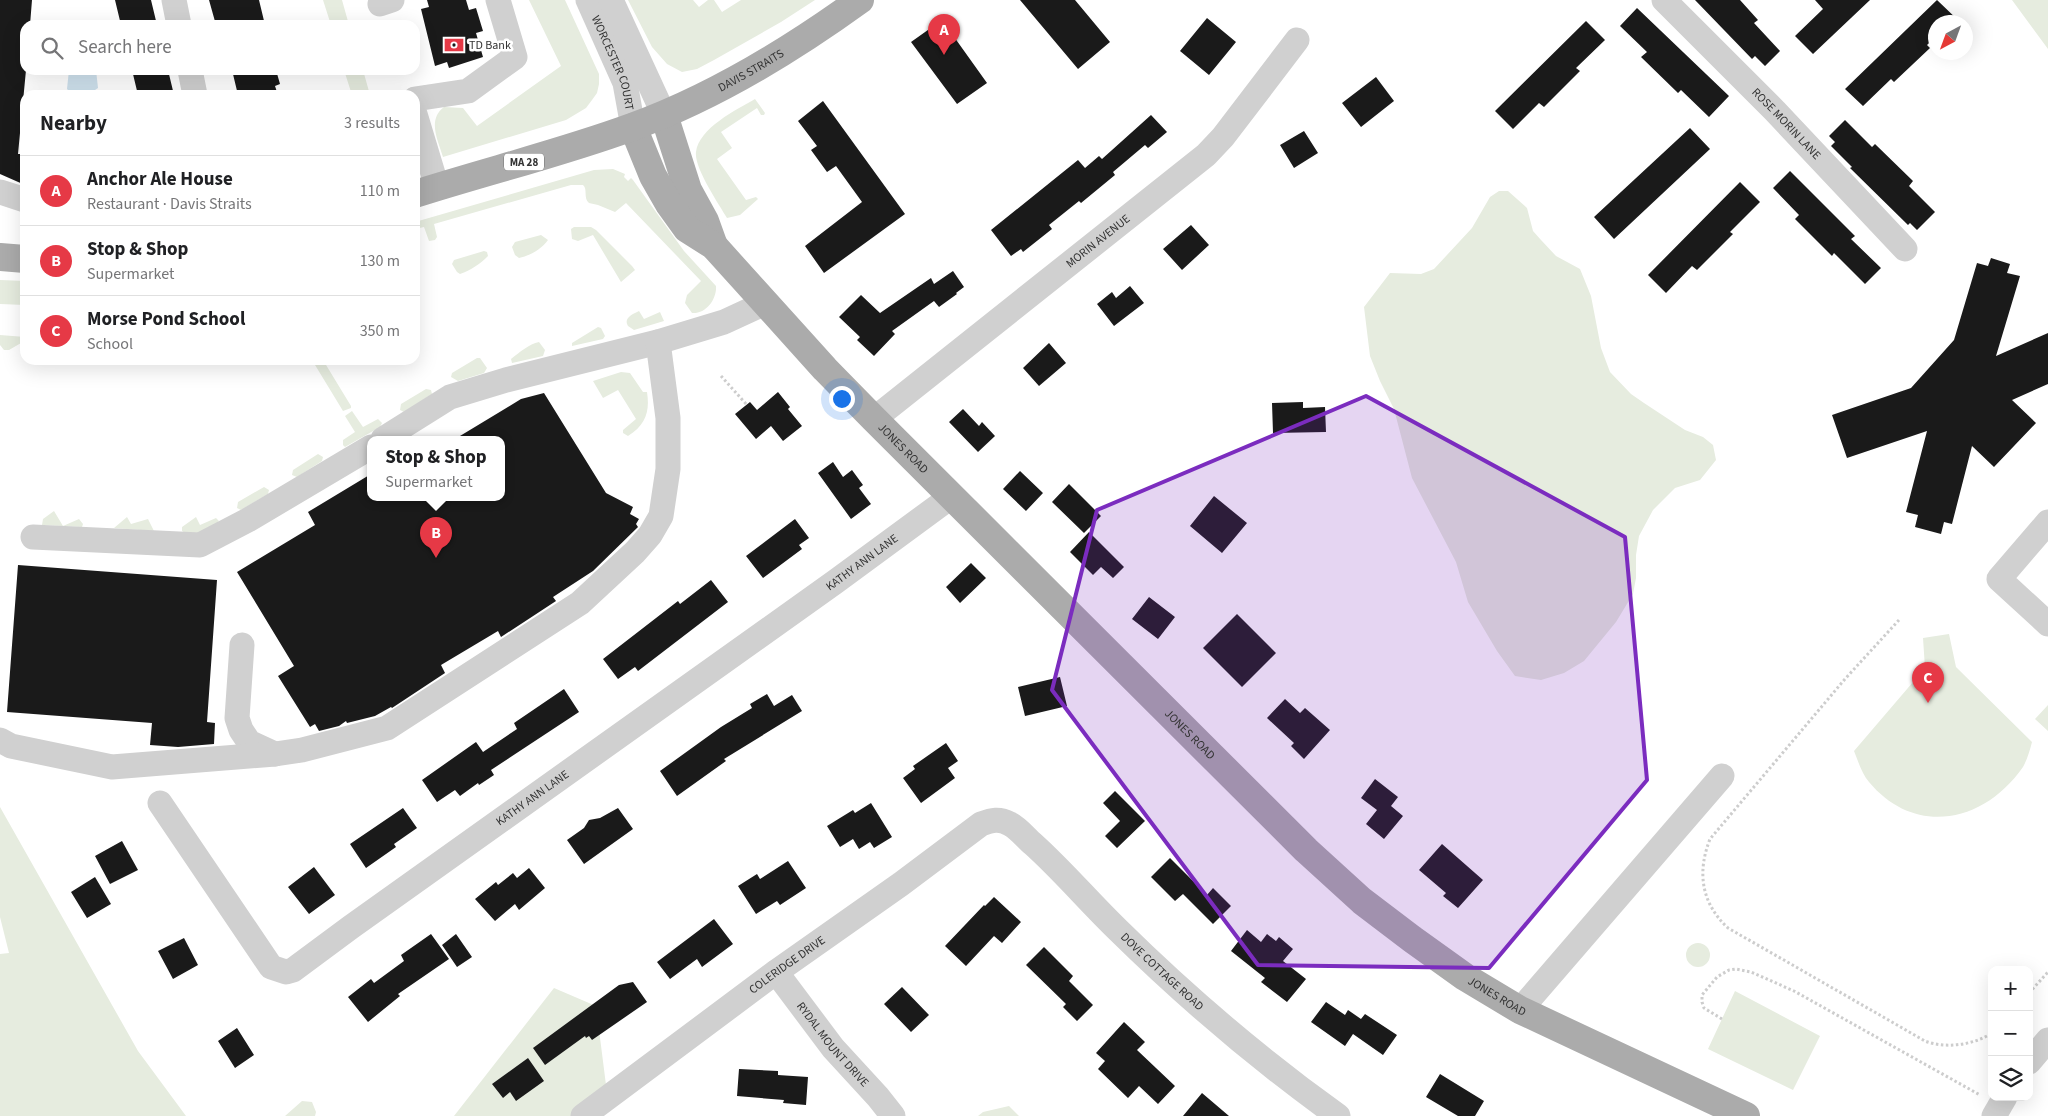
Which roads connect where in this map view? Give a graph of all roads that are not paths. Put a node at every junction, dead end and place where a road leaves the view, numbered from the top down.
1 (174, 0) edge
2 (498, 0) edge
3 (588, 0) edge
4 (611, 0) edge
5 (860, 0) edge
6 (1664, 0) edge
7 (178, 20) edge
8 (1297, 40) dead end
9 (191, 75) edge
10 (194, 90) edge
11 (420, 98) edge
12 (664, 115) junction
13 (633, 127) junction
14 (420, 149) edge
15 (426, 191) edge
16 (0, 192) edge
17 (20, 198) edge
18 (714, 246) junction
19 (1906, 249) dead end
20 (0, 257) edge
21 (20, 259) edge
22 (765, 303) junction
23 (658, 342) junction
24 (874, 420) junction
25 (388, 436) edge
26 (367, 449) edge
27 (952, 496) junction
28 (2048, 522) edge
29 (33, 537) dead end
30 (2048, 624) edge
31 (242, 644) dead end
32 (0, 740) edge
33 (274, 754) junction
34 (1722, 776) dead end
35 (160, 803) dead end
36 (995, 819) joint
37 (776, 972) junction
38 (1520, 1010) junction
39 (2048, 1040) edge
40 (2033, 1057) edge
41 (1993, 1101) edge
42 (583, 1116) edge
43 (892, 1116) edge
44 (1338, 1116) edge
45 (1746, 1116) edge
46 (1994, 1116) edge

1 - 7 street
2 - 11 street
3 - 13 street, WORCESTER COURT
4 - 12 street, WORCESTER COURT
5 - 12 main road, DAVIS STRAITS / MA 28
6 - 19 street, ROSE MORIN LANE
8 - 24 street, MORIN AVENUE
9 - 10 street
12 - 13 main road, DAVIS STRAITS / MA 28
12 - 18 main road, JONES ROAD
13 - 15 main road, MA 28
13 - 18 main road, JONES ROAD
14 - 15 street
16 - 17 street
18 - 22 main road, JONES ROAD
20 - 21 main road
22 - 23 street
22 - 24 main road, JONES ROAD
23 - 25 street
23 - 33 street
24 - 27 main road, JONES ROAD
26 - 29 street
27 - 35 street, KATHY ANN LANE
27 - 38 main road, JONES ROAD
28 - 30 street
31 - 33 street
32 - 33 street
34 - 38 street
36 - 37 street, COLERIDGE DRIVE
36 - 44 street, DOVE COTTAGE ROAD
37 - 42 street, COLERIDGE DRIVE
37 - 43 street, RYDAL MOUNT DRIVE
38 - 45 main road, JONES ROAD
39 - 40 street
41 - 46 street

